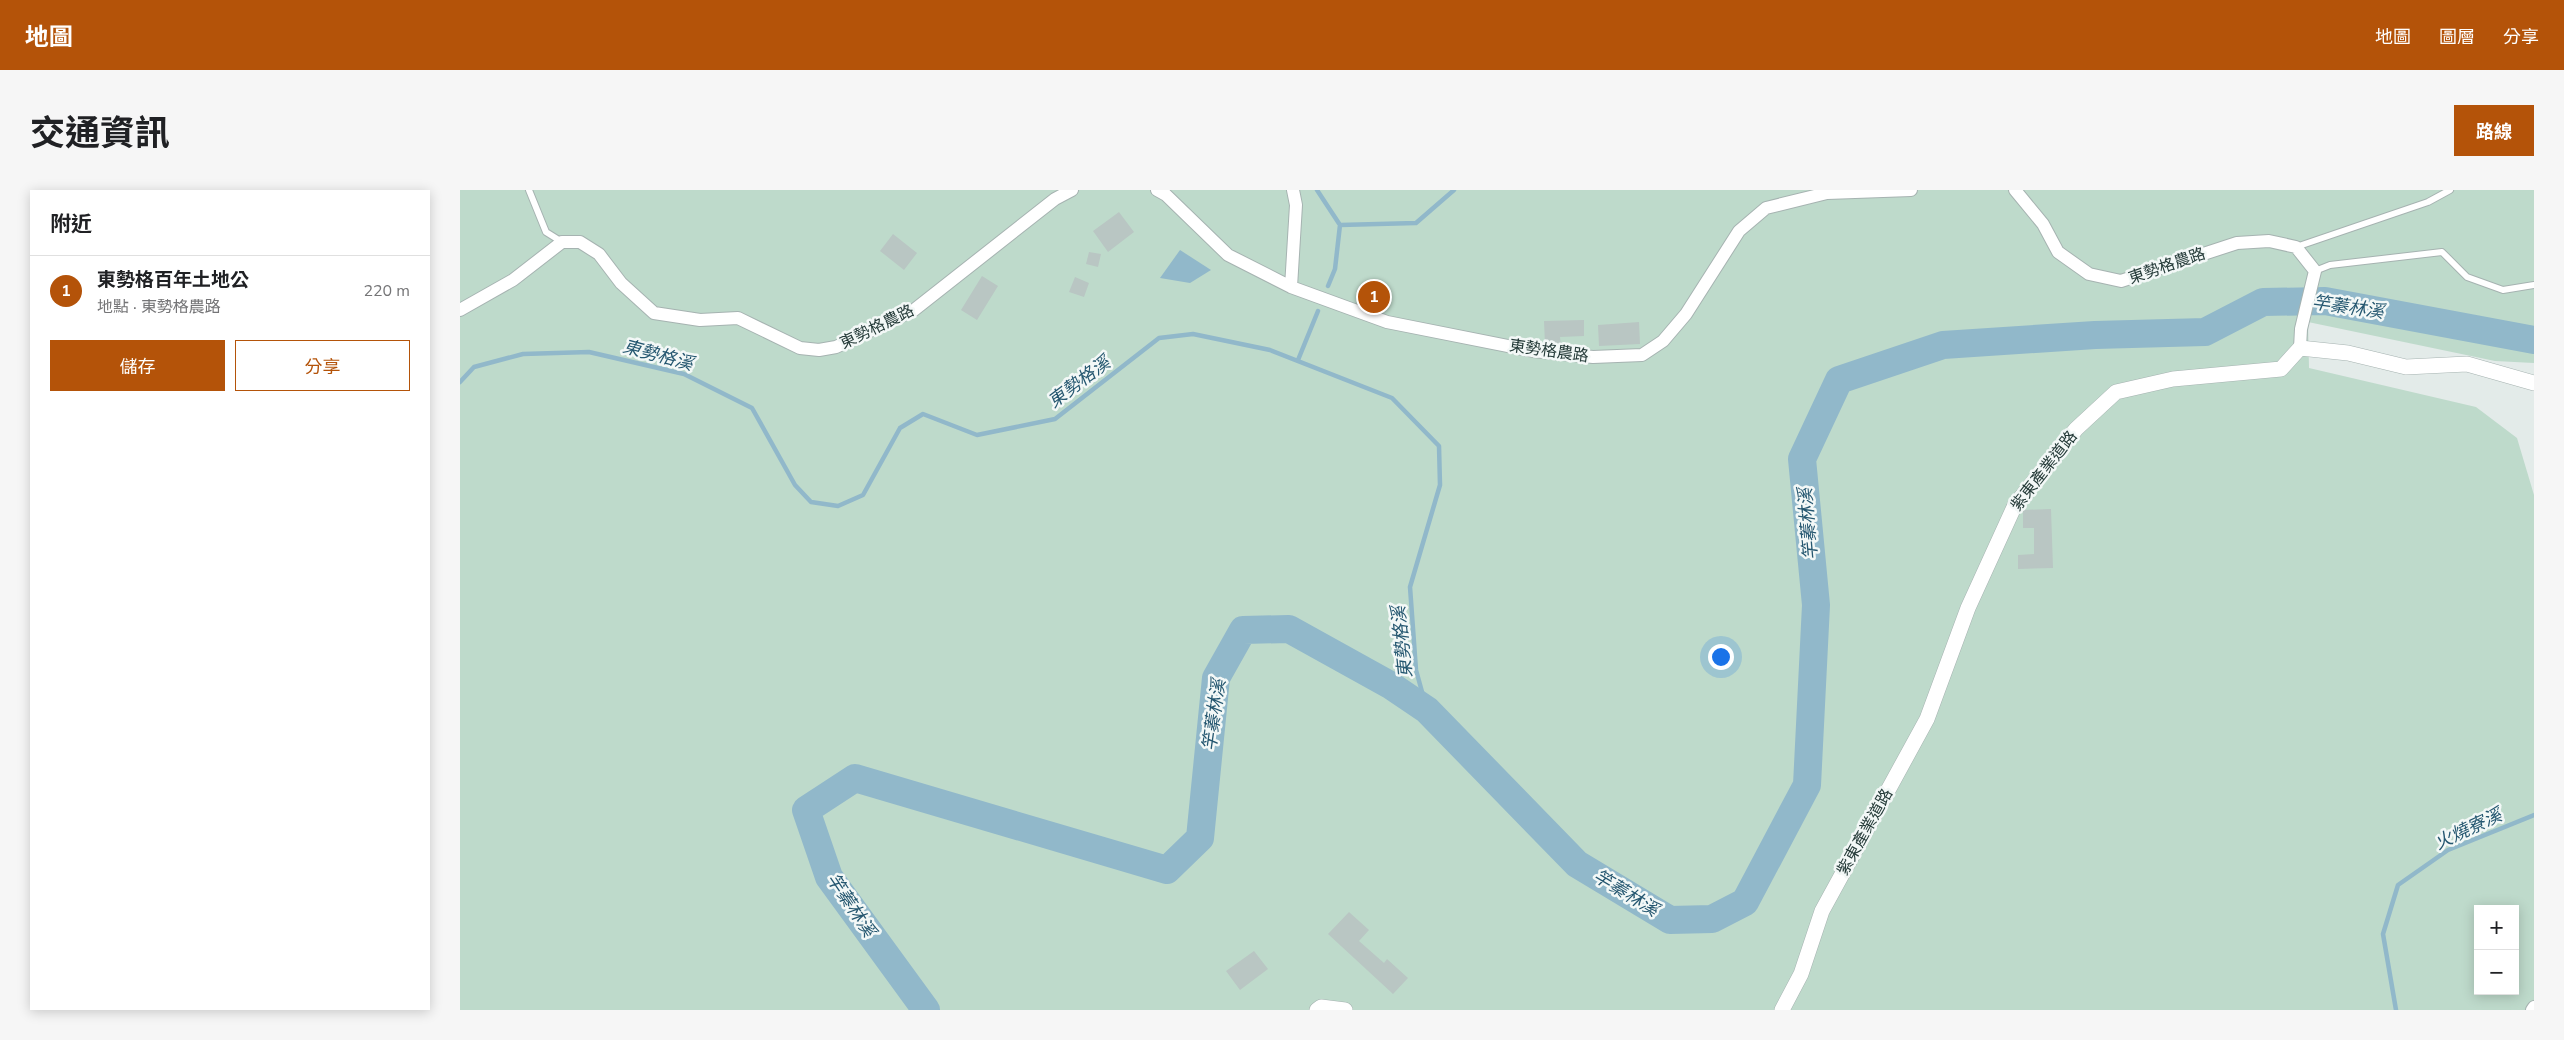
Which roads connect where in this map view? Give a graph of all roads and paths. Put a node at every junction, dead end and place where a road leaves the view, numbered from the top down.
1 (528, 190) edge
2 (1072, 190) edge
3 (1157, 190) edge
4 (1294, 190) edge
5 (1911, 190) edge
6 (2015, 190) edge
7 (2450, 190) edge
8 (562, 242) junction
9 (2296, 247) junction
10 (2315, 271) junction
11 (2534, 285) edge
12 (1291, 287) junction
13 (460, 310) edge
14 (2300, 348) junction
15 (2534, 383) edge
16 (2534, 1007) edge
17 (1318, 1010) edge
18 (1346, 1010) edge
19 (1782, 1010) edge
20 (2532, 1010) edge

1 - 8 lane
2 - 8 street, 東勢格農路
3 - 12 street, 東勢格農路
4 - 12 street
5 - 12 street, 東勢格農路
6 - 9 street, 東勢格農路
7 - 9 lane
8 - 13 street
9 - 10 street
10 - 11 lane
10 - 14 street
14 - 15 street
14 - 19 street, 紫東產業道路
16 - 20 street
17 - 18 street

